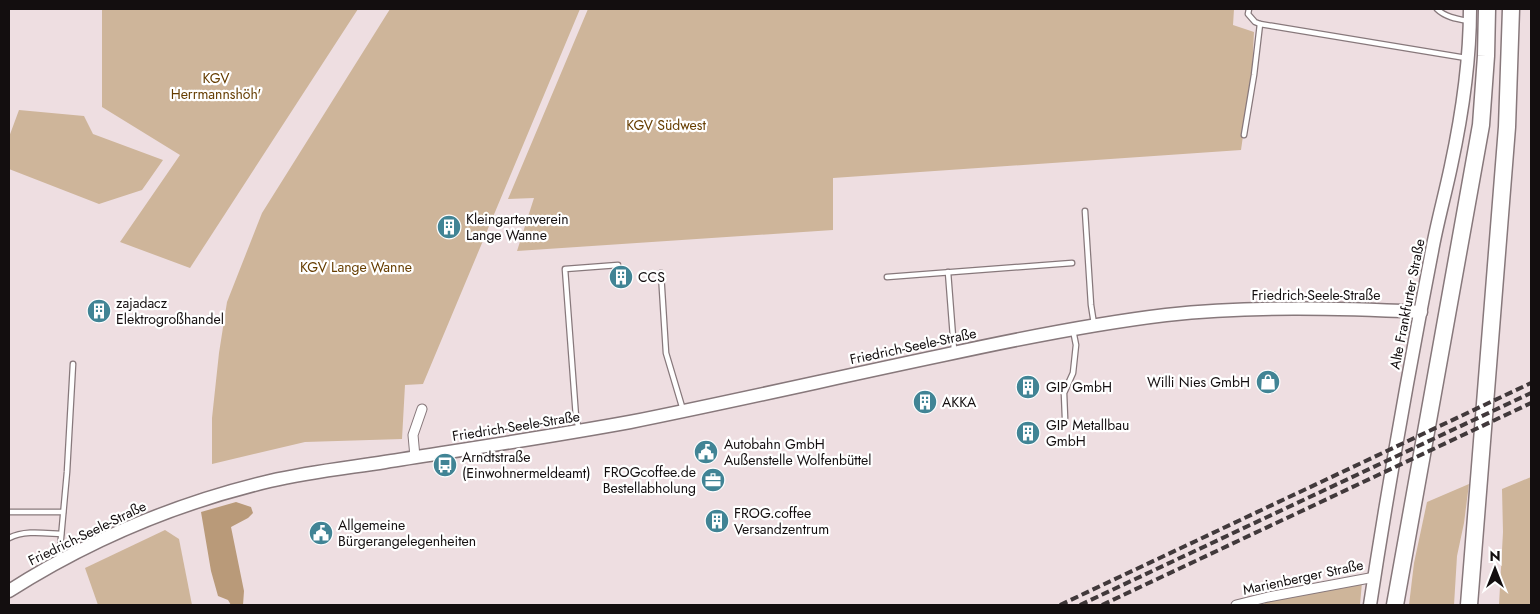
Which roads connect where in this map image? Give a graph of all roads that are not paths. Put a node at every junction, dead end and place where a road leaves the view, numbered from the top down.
1 (1249, 9) edge
2 (1437, 9) edge
3 (1487, 9) edge
4 (1507, 9) edge
5 (1511, 9) edge
6 (1469, 15) edge
7 (1260, 24) junction
8 (1467, 58) junction
9 (1510, 58) junction
10 (1244, 135) dead end
11 (1085, 211) dead end
12 (1072, 263) dead end
13 (618, 265) dead end
14 (948, 272) junction
15 (661, 273) dead end
16 (887, 277) dead end
17 (1421, 312) junction
18 (1095, 325) junction
19 (1073, 329) junction
20 (954, 353) junction
21 (73, 364) dead end
22 (422, 409) dead end
23 (684, 411) junction
24 (1065, 418) dead end
25 (579, 431) junction
26 (415, 457) junction
27 (9, 512) edge
28 (63, 512) junction
29 (62, 534) junction
30 (9, 538) edge
31 (59, 561) junction
32 (1375, 577) junction
33 (9, 590) edge
34 (1236, 605) edge
35 (1370, 605) edge
36 (1395, 605) edge
37 (1469, 605) edge

1 - 7 lane
2 - 6 lane
3 - 36 highway
4 - 9 highway
5 - 9 highway
6 - 8 street, Alte Frankfurter Straße
7 - 8 lane
7 - 10 lane
8 - 17 street, Alte Frankfurter Straße
9 - 37 highway
11 - 18 lane
12 - 14 lane
13 - 25 lane
14 - 16 lane
14 - 20 lane
15 - 23 lane
17 - 18 street, Friedrich-Seele-Straße
17 - 32 street, Alte Frankfurter Straße
18 - 19 street, Friedrich-Seele-Straße
19 - 20 street, Friedrich-Seele-Straße
19 - 24 lane
20 - 23 street, Friedrich-Seele-Straße
21 - 28 lane
22 - 26 street
23 - 25 street, Friedrich-Seele-Straße
25 - 26 street, Friedrich-Seele-Straße
26 - 31 street, Friedrich-Seele-Straße
27 - 28 lane
28 - 29 lane
29 - 30 lane
29 - 31 lane
31 - 33 street, Friedrich-Seele-Straße
32 - 34 street, Marienberger Straße
32 - 35 street, Alte Frankfurter Straße

